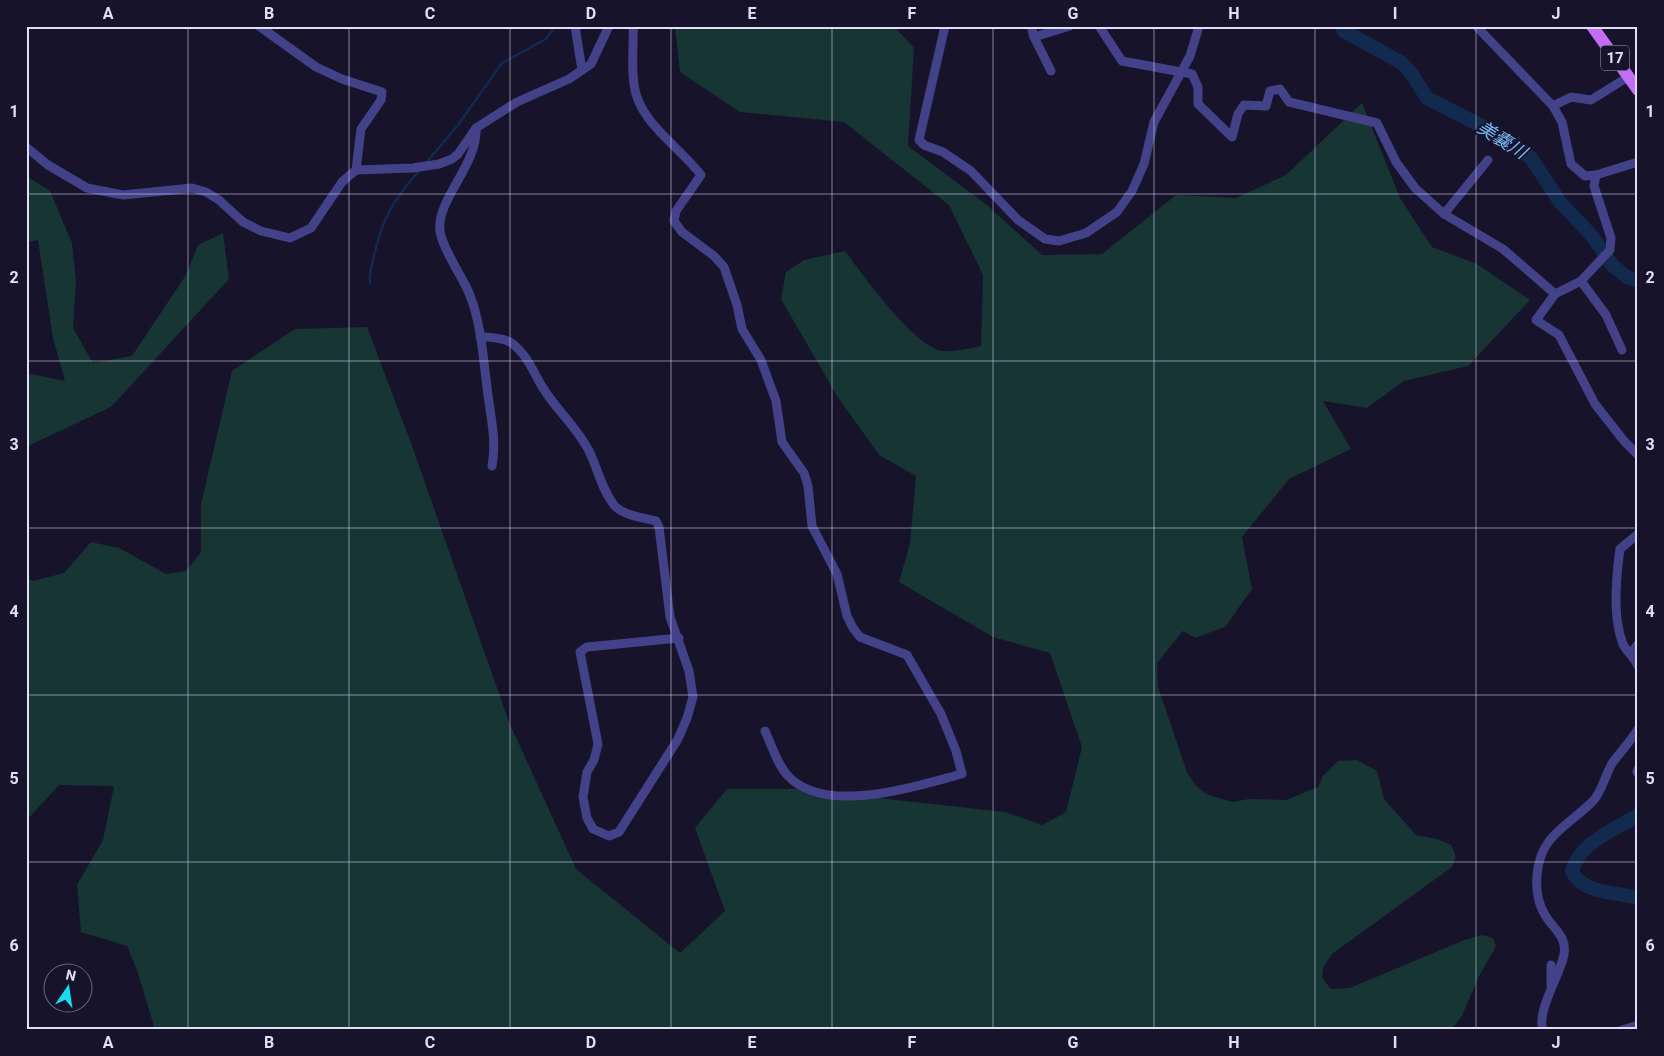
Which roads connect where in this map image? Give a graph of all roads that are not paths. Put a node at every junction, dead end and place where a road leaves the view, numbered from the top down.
1 (259, 26) edge
2 (575, 26) edge
3 (610, 26) edge
4 (633, 26) edge
5 (945, 26) edge
6 (1031, 26) edge
7 (1070, 26) edge
8 (1099, 26) edge
9 (1199, 26) edge
10 (1476, 26) edge
11 (1592, 26) edge
12 (1034, 37) junction
13 (582, 70) junction
14 (1051, 70) dead end
15 (1182, 71) junction
16 (1628, 77) junction
17 (1638, 90) edge
18 (1553, 106) junction
19 (476, 128) junction
20 (26, 147) edge
21 (1488, 160) dead end
22 (1638, 162) edge
23 (356, 170) junction
24 (1596, 175) junction
25 (1444, 214) junction
26 (1581, 281) junction
27 (1555, 294) junction
28 (480, 336) junction
29 (1622, 350) dead end
30 (1638, 455) edge
31 (492, 466) dead end
32 (1638, 534) edge
33 (679, 638) junction
34 (1638, 644) edge
35 (1634, 654) edge
36 (1638, 666) edge
37 (1638, 729) edge
38 (765, 731) dead end
39 (1551, 965) dead end
40 (1551, 987) junction
41 (1638, 1025) edge
42 (1543, 1030) edge
43 (1622, 1030) edge

1 - 23 street
2 - 13 street
3 - 13 street
4 - 38 street
5 - 15 street
6 - 12 street
7 - 12 street
8 - 15 street
9 - 15 street
10 - 18 street
11 - 16 main road, 17
12 - 14 street
13 - 19 street
15 - 25 street
16 - 17 main road, 17
16 - 18 street
18 - 24 street
19 - 23 street
19 - 28 street
20 - 23 street
21 - 25 street
22 - 24 street
24 - 26 street
25 - 27 street
26 - 27 street
26 - 29 street
27 - 30 street
28 - 31 street
28 - 33 street
32 - 35 street
33 - 33 street
34 - 35 street
35 - 36 street
37 - 40 street
39 - 40 street
40 - 42 street
41 - 43 street

